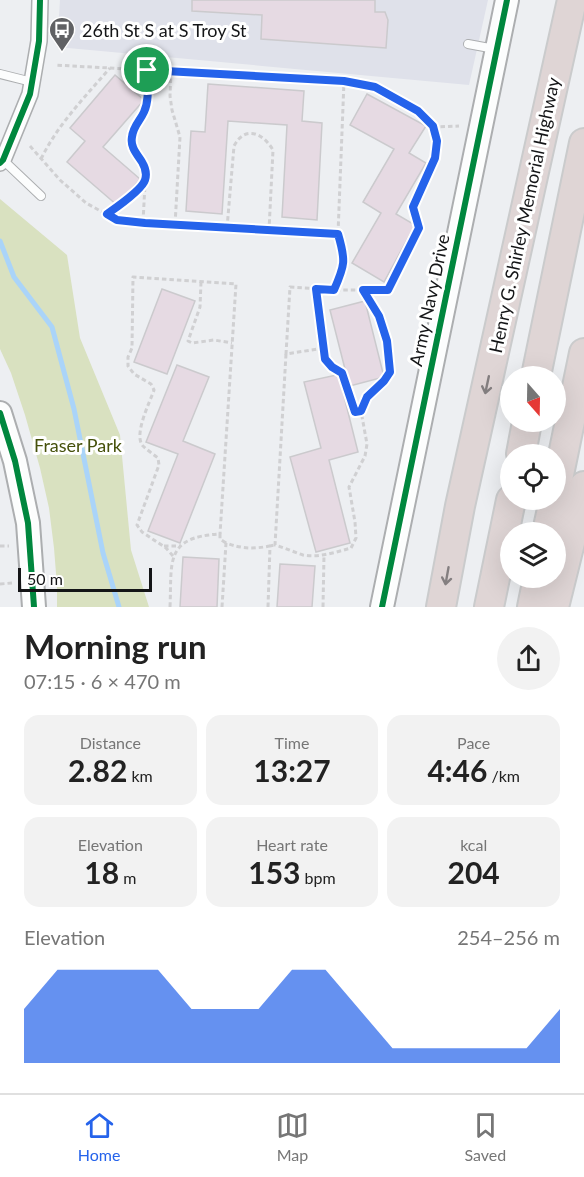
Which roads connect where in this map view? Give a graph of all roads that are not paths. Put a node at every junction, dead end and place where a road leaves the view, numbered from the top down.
1 (40, 0) edge
2 (507, 0) edge
3 (562, 0) edge
4 (572, 0) edge
5 (468, 44) dead end
6 (496, 49) junction
7 (0, 74) edge
8 (32, 82) junction
9 (553, 82) junction
10 (584, 143) edge
11 (2, 161) edge
12 (41, 196) dead end
13 (584, 353) edge
14 (539, 366) edge
15 (0, 413) edge
16 (565, 444) edge
17 (584, 486) edge
18 (509, 510) edge
19 (536, 588) edge
20 (34, 607) edge
21 (382, 607) edge
22 (441, 607) edge
23 (489, 607) edge
24 (532, 607) edge
25 (554, 607) edge

1 - 8 street
2 - 6 street, Army Navy Drive
3 - 9 highway
4 - 9 highway, Henry G. Shirley Memorial Highway
5 - 6 lane
6 - 21 street, Army Navy Drive
7 - 8 lane
8 - 11 street
9 -> 22 highway, Henry G. Shirley Memorial Highway
10 - 14 highway
11 - 12 lane
13 - 16 highway
15 - 20 street
17 - 25 highway
18 - 23 highway
19 - 24 highway

